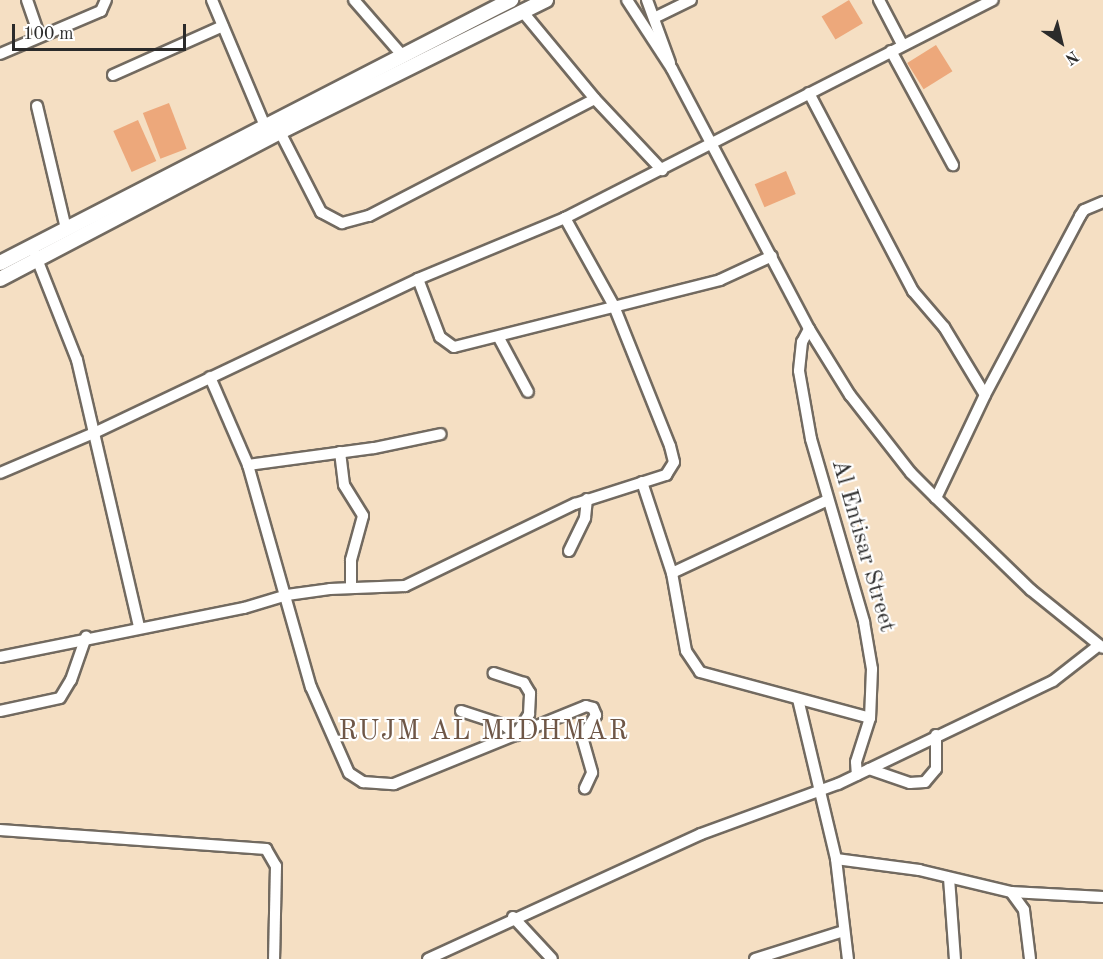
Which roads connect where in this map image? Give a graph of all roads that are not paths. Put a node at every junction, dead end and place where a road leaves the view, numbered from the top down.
1 (27, 0) edge
2 (106, 0) edge
3 (212, 0) edge
4 (354, 0) edge
5 (511, 0) edge
6 (546, 0) edge
7 (627, 0) edge
8 (647, 0) edge
9 (691, 0) edge
10 (879, 0) edge
11 (993, 0) edge
12 (492, 4) edge
13 (522, 11) junction
14 (654, 18) junction
15 (223, 26) junction
16 (39, 35) junction
17 (902, 44) junction
18 (891, 51) junction
19 (0, 54) edge
20 (402, 55) junction
21 (672, 69) junction
22 (113, 75) dead end
23 (809, 93) junction
24 (595, 99) junction
25 (36, 106) dead end
26 (265, 126) junction
27 (280, 132) junction
28 (710, 143) junction
29 (953, 165) dead end
30 (662, 170) junction
31 (1103, 202) edge
32 (565, 218) junction
33 (66, 229) junction
34 (35, 254) junction
35 (772, 256) junction
36 (0, 263) edge
37 (0, 279) edge
38 (418, 279) junction
39 (614, 306) junction
40 (809, 329) junction
41 (499, 338) junction
42 (210, 377) junction
43 (528, 392) dead end
44 (985, 395) junction
45 (96, 432) junction
46 (441, 434) dead end
47 (340, 452) junction
48 (248, 465) junction
49 (0, 473) edge
50 (642, 482) junction
51 (936, 498) junction
52 (587, 499) junction
53 (826, 501) junction
54 (569, 551) dead end
55 (672, 573) junction
56 (351, 587) junction
57 (287, 595) junction
58 (139, 626) junction
59 (86, 638) junction
60 (1101, 646) edge
61 (0, 657) edge
62 (494, 673) dead end
63 (798, 699) junction
64 (0, 711) edge
65 (461, 711) dead end
66 (870, 718) junction
67 (516, 735) junction
68 (936, 735) junction
69 (869, 769) junction
70 (857, 775) junction
71 (585, 788) dead end
72 (821, 792) junction
73 (0, 830) edge
74 (836, 859) junction
75 (948, 878) junction
76 (1011, 892) junction
77 (1103, 897) edge
78 (513, 917) junction
79 (844, 931) junction
80 (274, 959) edge
81 (428, 959) edge
82 (552, 959) edge
83 (755, 959) edge
84 (848, 959) edge
85 (955, 959) edge
86 (1030, 959) edge

1 - 16 street
2 - 16 street
3 - 15 street
4 - 20 street
5 - 12 street
6 - 13 street
7 - 21 street
8 - 14 street
9 - 14 street
10 - 17 street
11 - 17 street
12 - 20 street
13 - 24 street
13 - 27 street
14 - 21 street
15 - 22 street
15 - 26 street
16 - 19 street
17 - 18 street
18 - 23 street
18 - 29 street
20 - 26 street
21 - 28 street
23 - 28 street
23 - 44 street
24 - 27 street
24 - 30 street
25 - 33 street
26 - 33 street
27 - 34 street
28 - 30 street
28 - 35 street
30 - 32 street
31 - 44 street
32 - 38 street
32 - 39 street
33 - 34 street
34 - 36 street
34 - 37 street
34 - 45 street
35 - 39 street
35 - 40 street
38 - 41 street
38 - 42 street
39 - 41 street
39 - 50 street
40 - 51 street
40 - 53 street, Al Entisar Street
41 - 43 street
42 - 45 street
42 - 48 street
44 - 51 street
45 - 49 street
45 - 58 street
46 - 47 street
47 - 48 street
47 - 56 street
48 - 57 street
50 - 52 street
50 - 55 street
51 - 60 street
52 - 54 street
52 - 56 street
53 - 55 street
53 - 66 street, Al Entisar Street
55 - 63 street
56 - 57 street
57 - 58 street
57 - 67 street
58 - 59 street
59 - 61 street
59 - 64 street
60 - 68 street
62 - 67 street
63 - 66 street
63 - 72 street
65 - 67 street
66 - 70 street, Al Entisar Street
67 - 71 street
68 - 69 street
68 - 69 street
69 - 70 street
70 - 72 street
72 - 74 street
72 - 78 street
73 - 80 street
74 - 75 street
74 - 79 street
75 - 76 street
75 - 85 street
76 - 77 street
76 - 86 street
78 - 81 street
78 - 82 street
79 - 83 street
79 - 84 street

